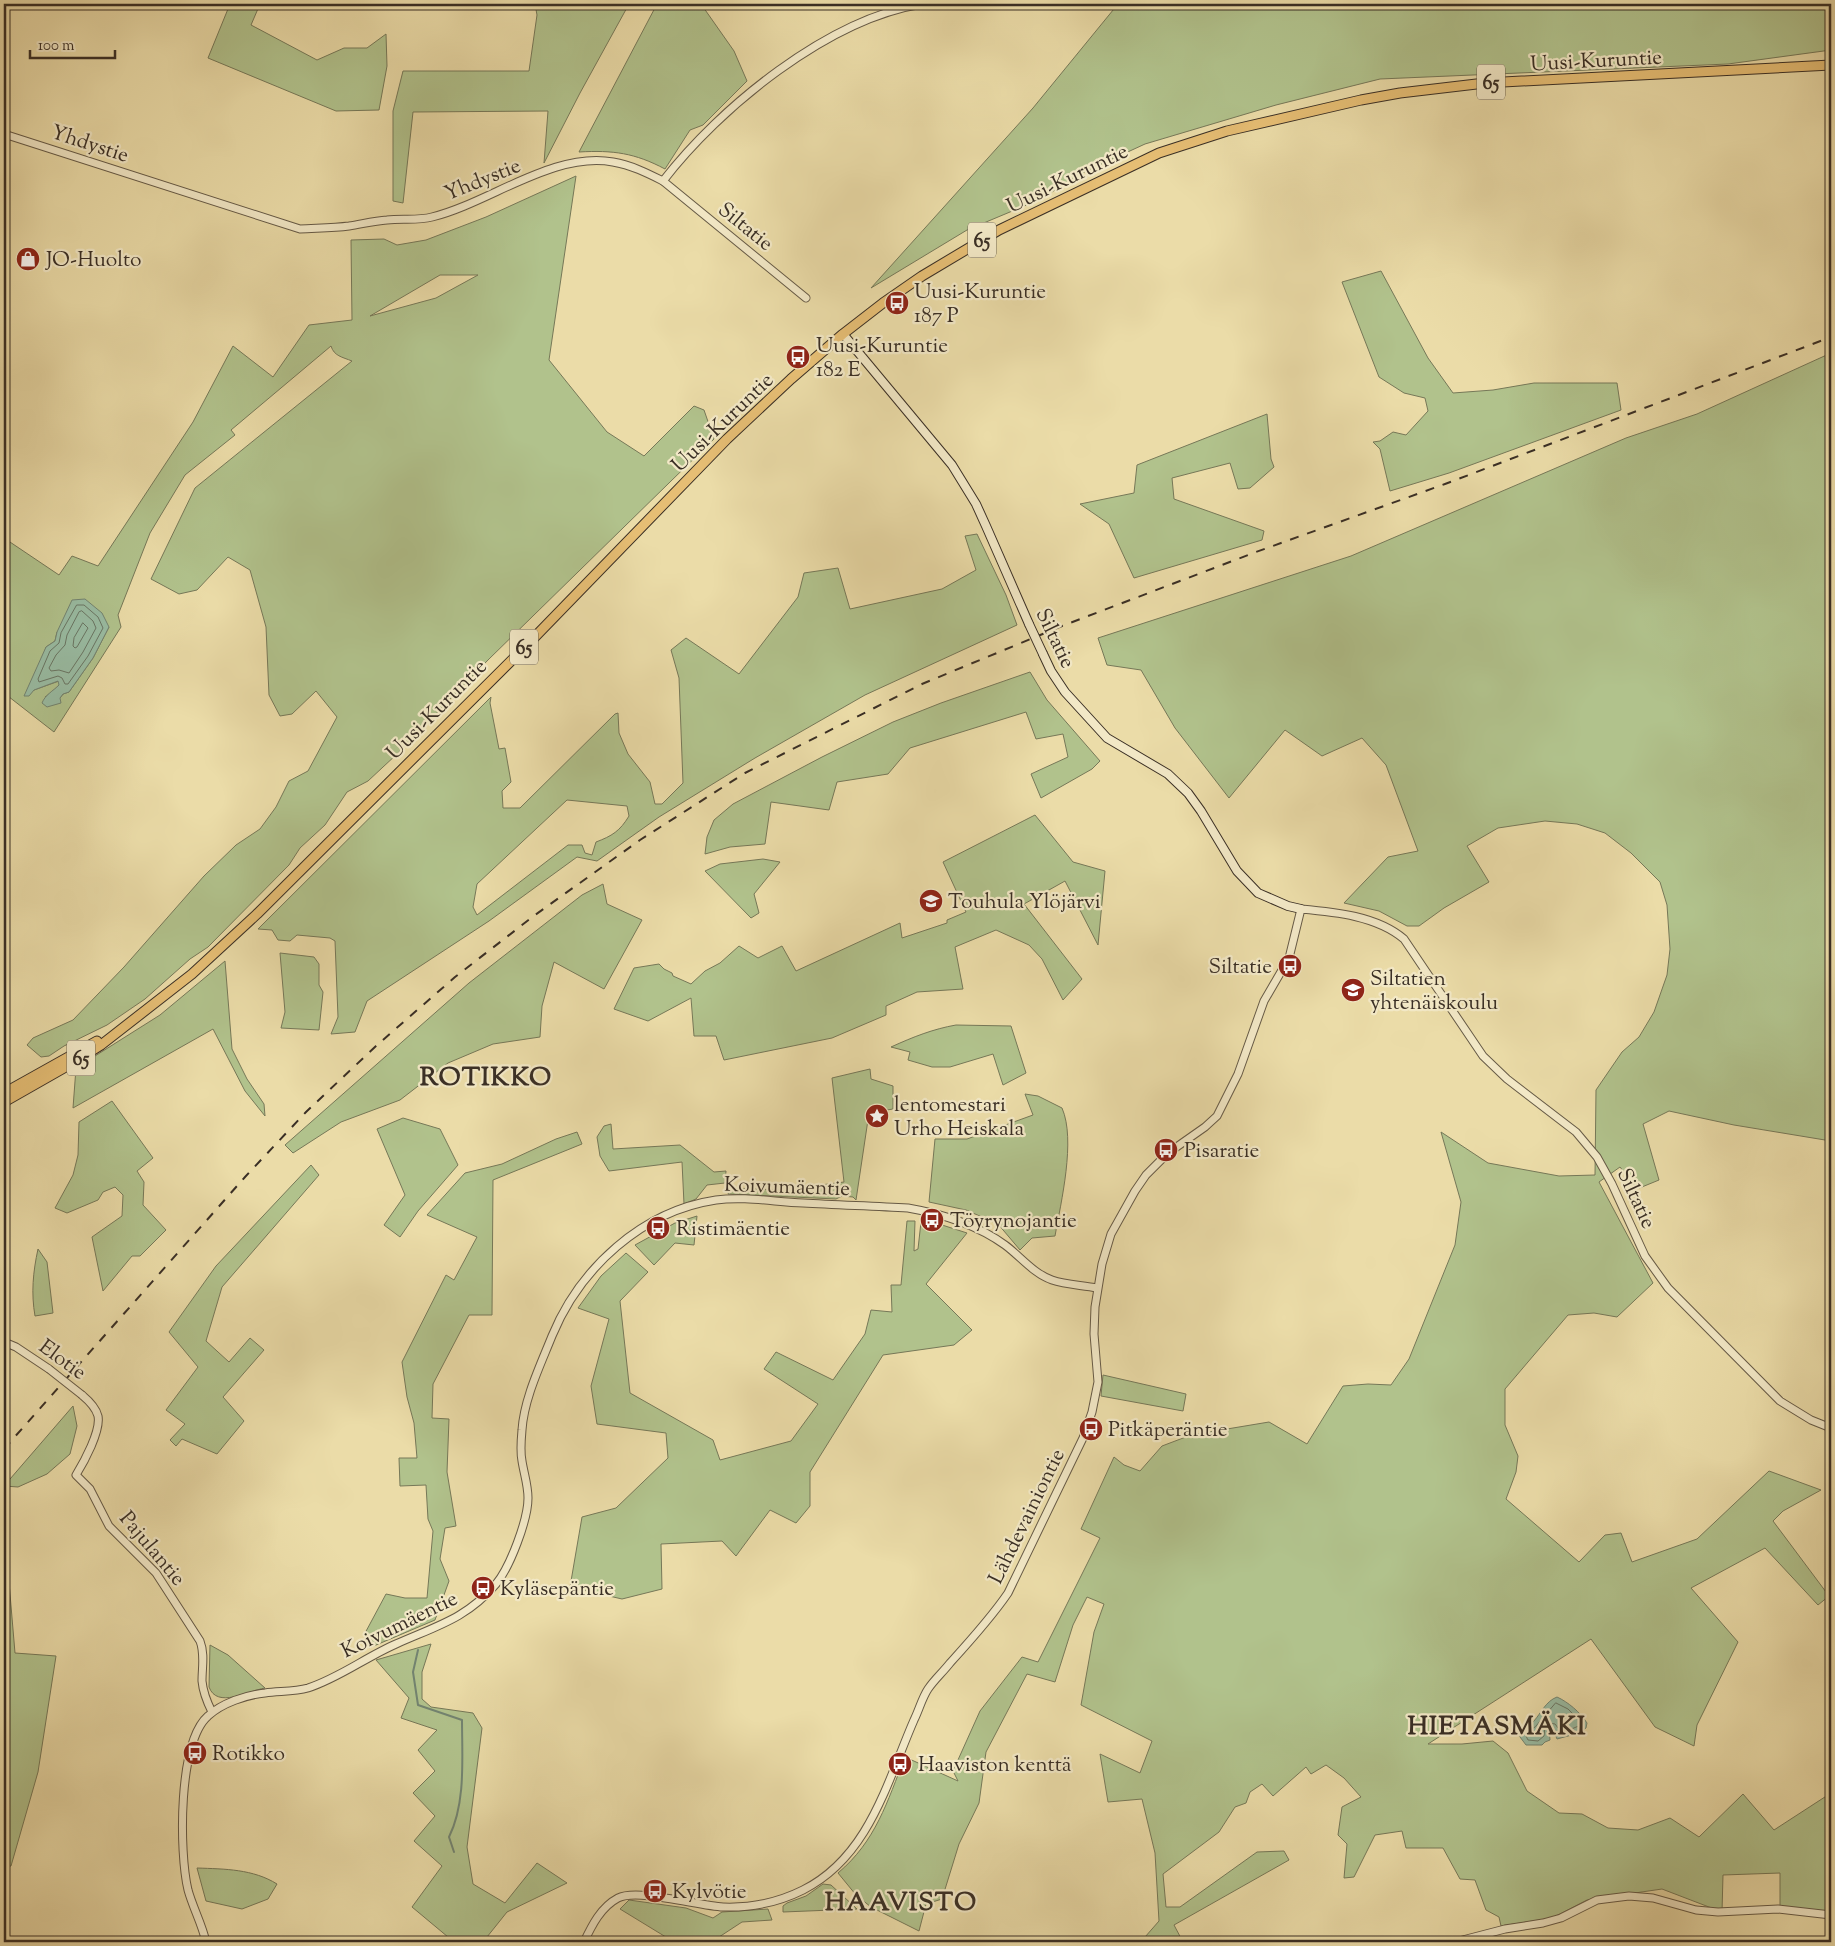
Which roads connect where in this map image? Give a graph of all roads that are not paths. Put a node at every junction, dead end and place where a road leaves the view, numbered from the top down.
1 (922, 4) edge
2 (1831, 65) edge
3 (4, 134) edge
4 (663, 181) junction
5 (806, 298) dead end
6 (843, 334) junction
7 (1301, 909) junction
8 (114, 1035) junction
9 (4, 1093) edge
10 (4, 1102) edge
11 (1098, 1288) junction
12 (4, 1342) edge
13 (96, 1410) joint
14 (1831, 1428) edge
15 (212, 1712) junction
16 (1831, 1915) edge
17 (206, 1942) edge
18 (584, 1942) edge
19 (1455, 1942) edge

1 - 4 street
2 - 6 main road, Uusi-Kuruntie / 65
3 - 4 street, Yhdystie
4 - 5 street, Siltatie
6 - 7 main road, Siltatie, bridge
6 - 8 main road, Uusi-Kuruntie / 65
7 - 11 street, Lähdevainiontie
7 - 14 street, Siltatie
8 - 9 main road, Uusi-Kuruntie / 65
8 - 10 main road, Uusi-Kuruntie / 65
11 - 15 street, Koivumäentie
11 - 18 street, Lähdevainiontie
12 - 13 street, Elotie, bridge
13 - 15 street, Pajulantie
15 - 17 street, Koivumäentie
16 - 19 street

